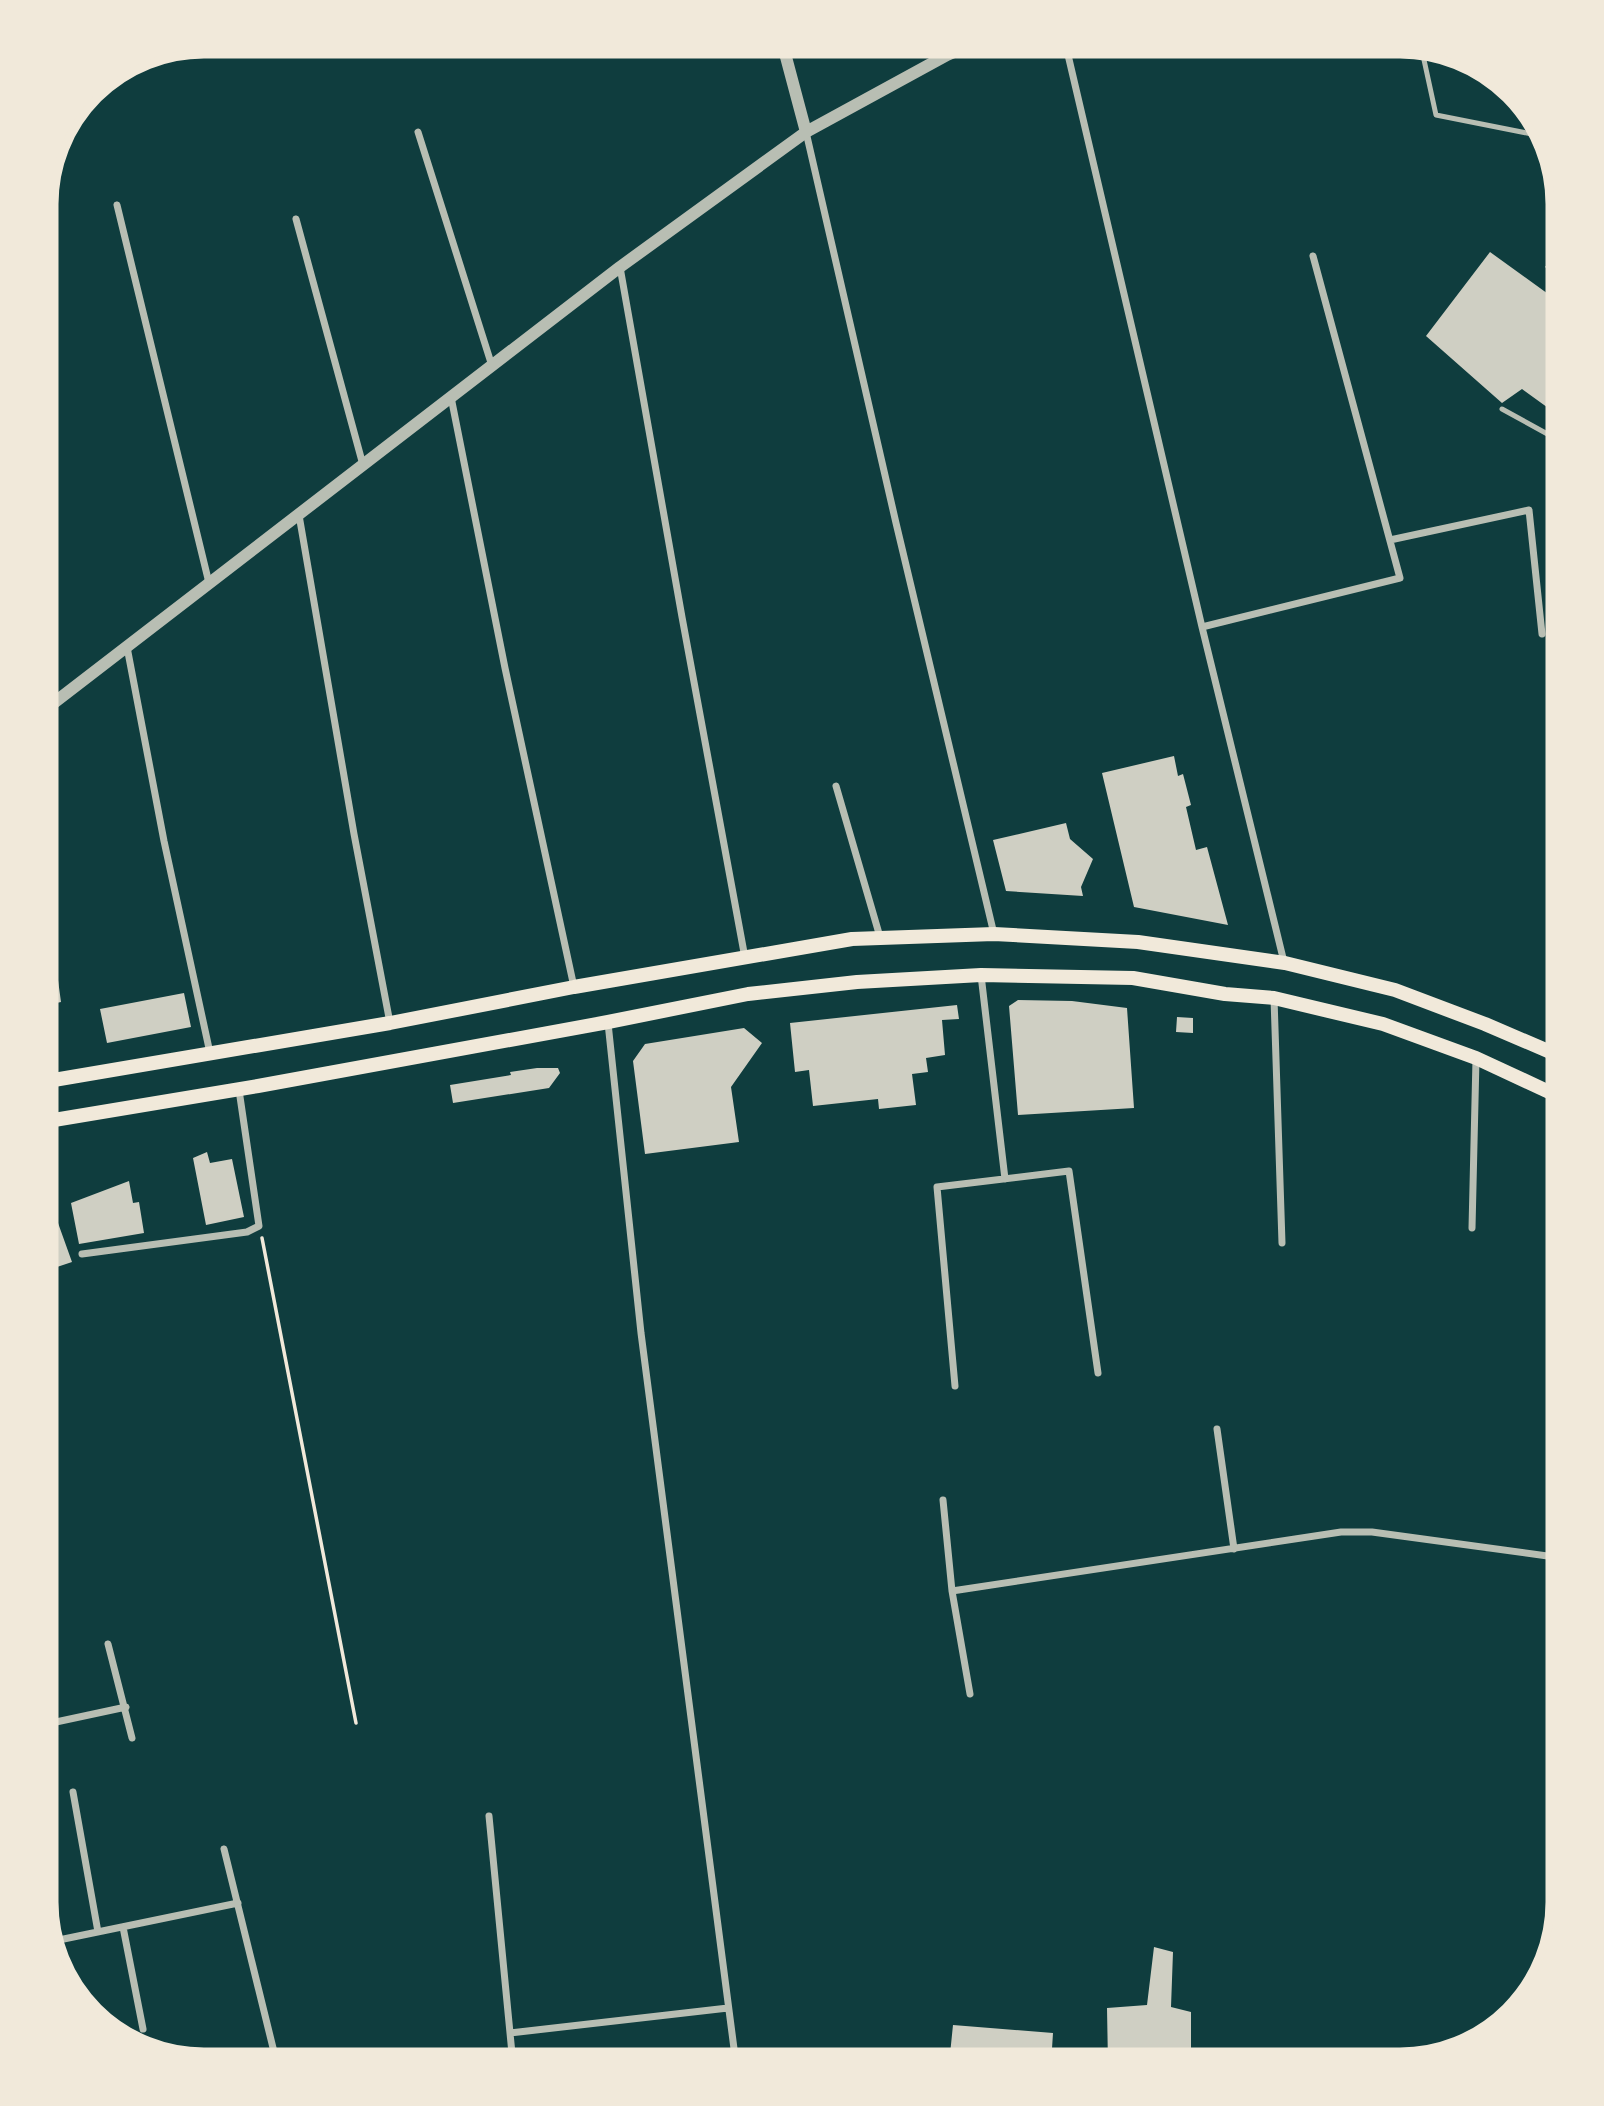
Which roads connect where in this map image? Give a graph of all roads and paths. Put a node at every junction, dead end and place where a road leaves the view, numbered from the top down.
1 (785, 54) edge
2 (948, 55) edge
3 (1068, 55) edge
4 (1424, 57) edge
5 (418, 132) dead end
6 (806, 132) junction
7 (1532, 134) edge
8 (117, 205) dead end
9 (296, 219) dead end
10 (1313, 256) dead end
11 (620, 267) junction
12 (492, 366) junction
13 (451, 397) junction
14 (1502, 410) dead end
15 (1550, 436) edge
16 (363, 465) junction
17 (299, 514) junction
18 (1390, 540) junction
19 (209, 583) junction
20 (1202, 627) junction
21 (1542, 634) dead end
22 (127, 647) junction
23 (55, 703) edge
24 (836, 786) dead end
25 (994, 934) junction
26 (880, 937) junction
27 (745, 958) junction
28 (1285, 962) junction
29 (981, 975) junction
30 (574, 988) junction
31 (1274, 998) junction
32 (608, 1022) junction
33 (390, 1023) junction
34 (1550, 1052) edge
35 (210, 1053) junction
36 (1476, 1058) junction
37 (54, 1080) edge
38 (238, 1089) junction
39 (1550, 1092) edge
40 (54, 1120) edge
41 (1005, 1179) junction
42 (259, 1226) junction
43 (1472, 1228) dead end
44 (1282, 1242) dead end
45 (82, 1254) dead end
46 (1098, 1373) dead end
47 (955, 1386) dead end
48 (1217, 1429) dead end
49 (943, 1500) dead end
50 (1234, 1549) junction
51 (1550, 1556) edge
52 (952, 1591) junction
53 (108, 1644) dead end
54 (970, 1693) dead end
55 (125, 1707) junction
56 (54, 1722) edge
57 (356, 1723) dead end
58 (132, 1738) dead end
59 (73, 1792) dead end
60 (488, 1816) dead end
61 (224, 1849) dead end
62 (238, 1903) junction
63 (123, 1927) junction
64 (98, 1932) junction
65 (59, 1940) edge
66 (729, 2008) junction
67 (143, 2029) dead end
68 (510, 2033) junction
69 (273, 2052) edge
70 (512, 2052) edge
71 (734, 2052) edge

1 - 6 street
2 - 6 street
3 - 20 street
4 - 7 lane
5 - 12 street
6 - 11 street
6 - 25 street
8 - 19 street
9 - 16 street
10 - 18 street
11 - 12 street
11 - 27 street
12 - 13 street
13 - 16 street
13 - 30 street
14 - 15 lane
16 - 17 street
17 - 19 street
17 - 33 street
18 - 20 street
18 - 21 street
19 - 22 street
20 - 28 street
22 - 23 street
22 - 35 street
24 - 26 street
25 - 26 main road
25 - 28 main road
26 - 27 main road
27 - 30 main road
28 - 34 main road
29 - 31 main road
29 - 32 main road
29 - 41 street
30 - 33 main road
31 - 36 main road
31 - 44 street
32 - 38 main road
32 - 66 street
33 - 35 main road
35 - 37 main road
36 - 39 main road
36 - 43 street
38 - 40 main road
38 - 42 street
41 - 46 street
41 - 47 street
42 - 45 street
42 - 57 path
48 - 50 street
49 - 52 street
50 - 51 street
50 - 52 street
52 - 54 street
53 - 55 street
55 - 56 street
55 - 58 street
59 - 64 street
60 - 68 street
61 - 62 street
62 - 63 street
62 - 69 street
63 - 64 street
63 - 67 street
64 - 65 street
66 - 68 street
66 - 71 street
68 - 70 street

